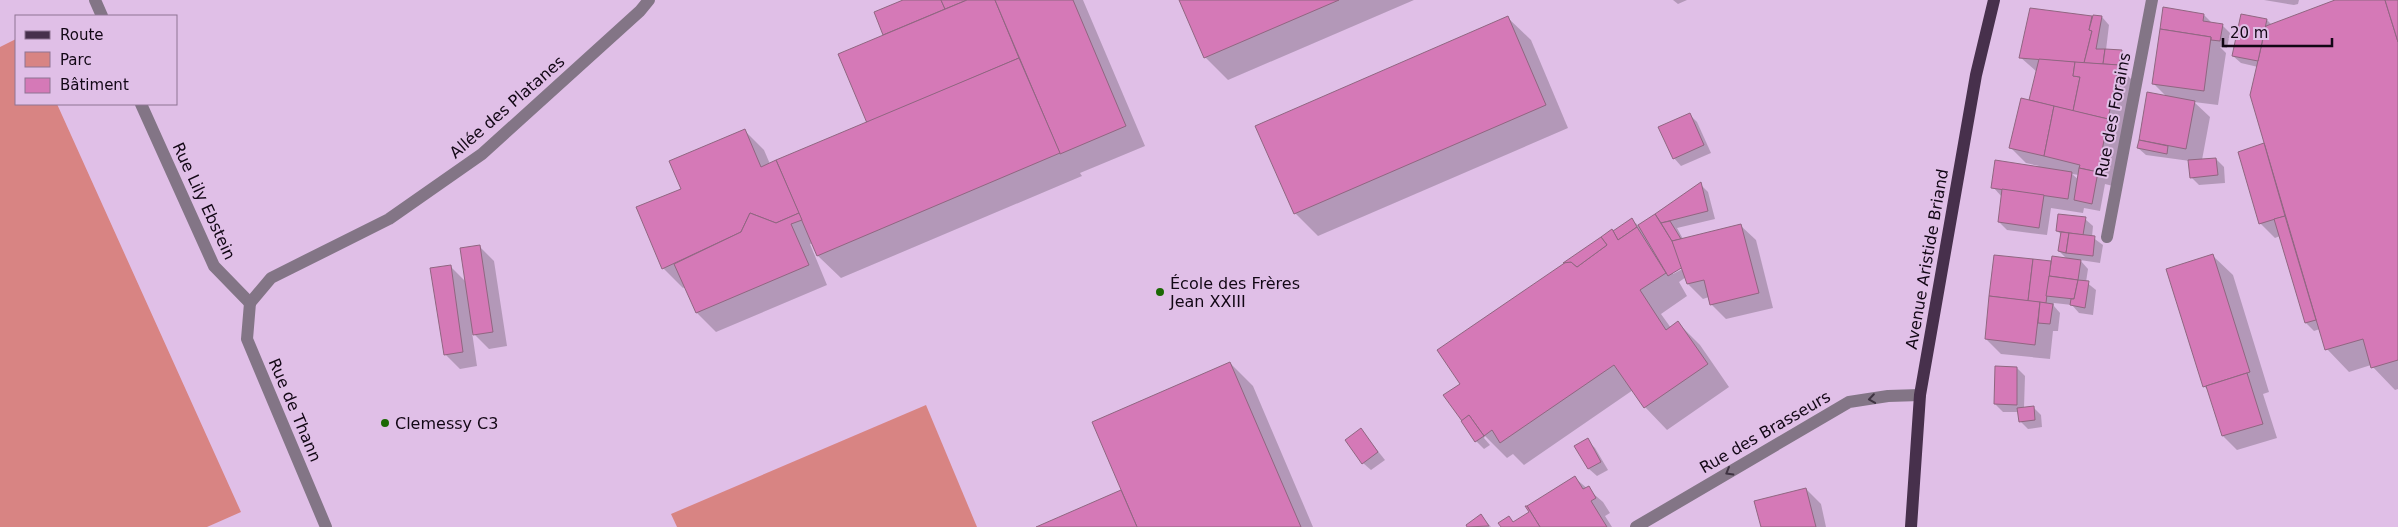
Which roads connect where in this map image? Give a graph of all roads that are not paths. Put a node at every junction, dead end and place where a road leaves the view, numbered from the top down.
1 (95, 0) edge
2 (648, 0) edge
3 (1994, 0) edge
4 (2152, 0) edge
5 (102, 15) edge
6 (141, 105) edge
7 (2107, 237) dead end
8 (250, 303) junction
9 (1920, 396) junction
10 (326, 527) edge
11 (1636, 527) edge
12 (1911, 527) edge

1 - 5 street
2 - 8 street, Allée des Platanes
3 - 9 main road, Avenue Aristide Briand
4 - 7 street, Rue des Forains
6 - 8 street, Rue Lily Ebstein
8 - 10 street, Rue de Thann
9 -> 11 street, Rue des Brasseurs
9 - 12 main road, Avenue Aristide Briand

